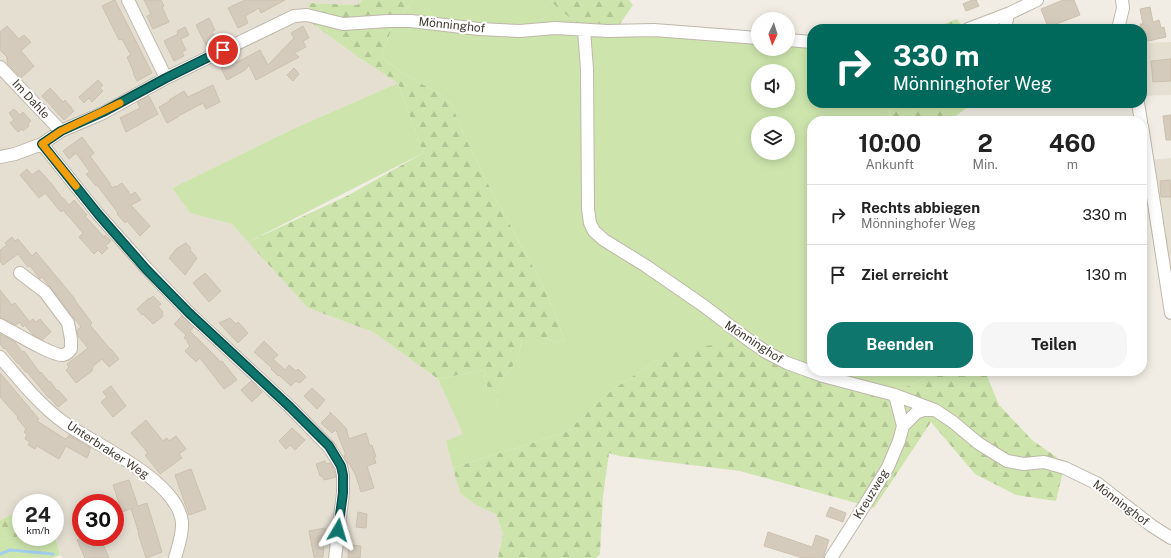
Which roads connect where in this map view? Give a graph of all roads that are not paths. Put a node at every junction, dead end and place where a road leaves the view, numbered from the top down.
1 (128, 0) edge
2 (1037, 0) edge
3 (1122, 0) edge
4 (1008, 14) junction
5 (981, 24) edge
6 (1006, 24) edge
7 (1119, 24) edge
8 (584, 30) junction
9 (751, 37) edge
10 (795, 41) edge
11 (807, 42) edge
12 (0, 67) edge
13 (166, 78) junction
14 (61, 131) junction
15 (42, 144) junction
16 (0, 157) edge
17 (1147, 158) edge
18 (20, 273) dead end
19 (1171, 313) edge
20 (0, 325) edge
21 (0, 357) edge
22 (807, 370) edge
23 (823, 376) edge
24 (895, 395) junction
25 (935, 410) junction
26 (903, 426) junction
27 (1171, 538) edge
28 (175, 558) edge
29 (335, 558) edge
30 (831, 558) edge

1 - 13 street
2 - 4 street
3 - 7 street
4 - 5 street
4 - 6 street
8 - 9 street, Mönninghof
8 - 13 street, Mönninghof
8 - 22 street, Mönninghof
10 - 11 street
12 - 14 street, Im Dahle
13 - 14 street, Mönninghof
14 - 15 street, Mönninghof
15 - 16 street, Mönninghof
15 - 29 street
17 - 19 street
18 - 20 street
21 - 28 street, Unterbraker Weg
23 - 24 street, Mönninghof
24 - 25 street, Mönninghof
24 - 26 street
25 - 26 street
25 - 27 street, Mönninghof
26 - 30 street, Kreuzweg

